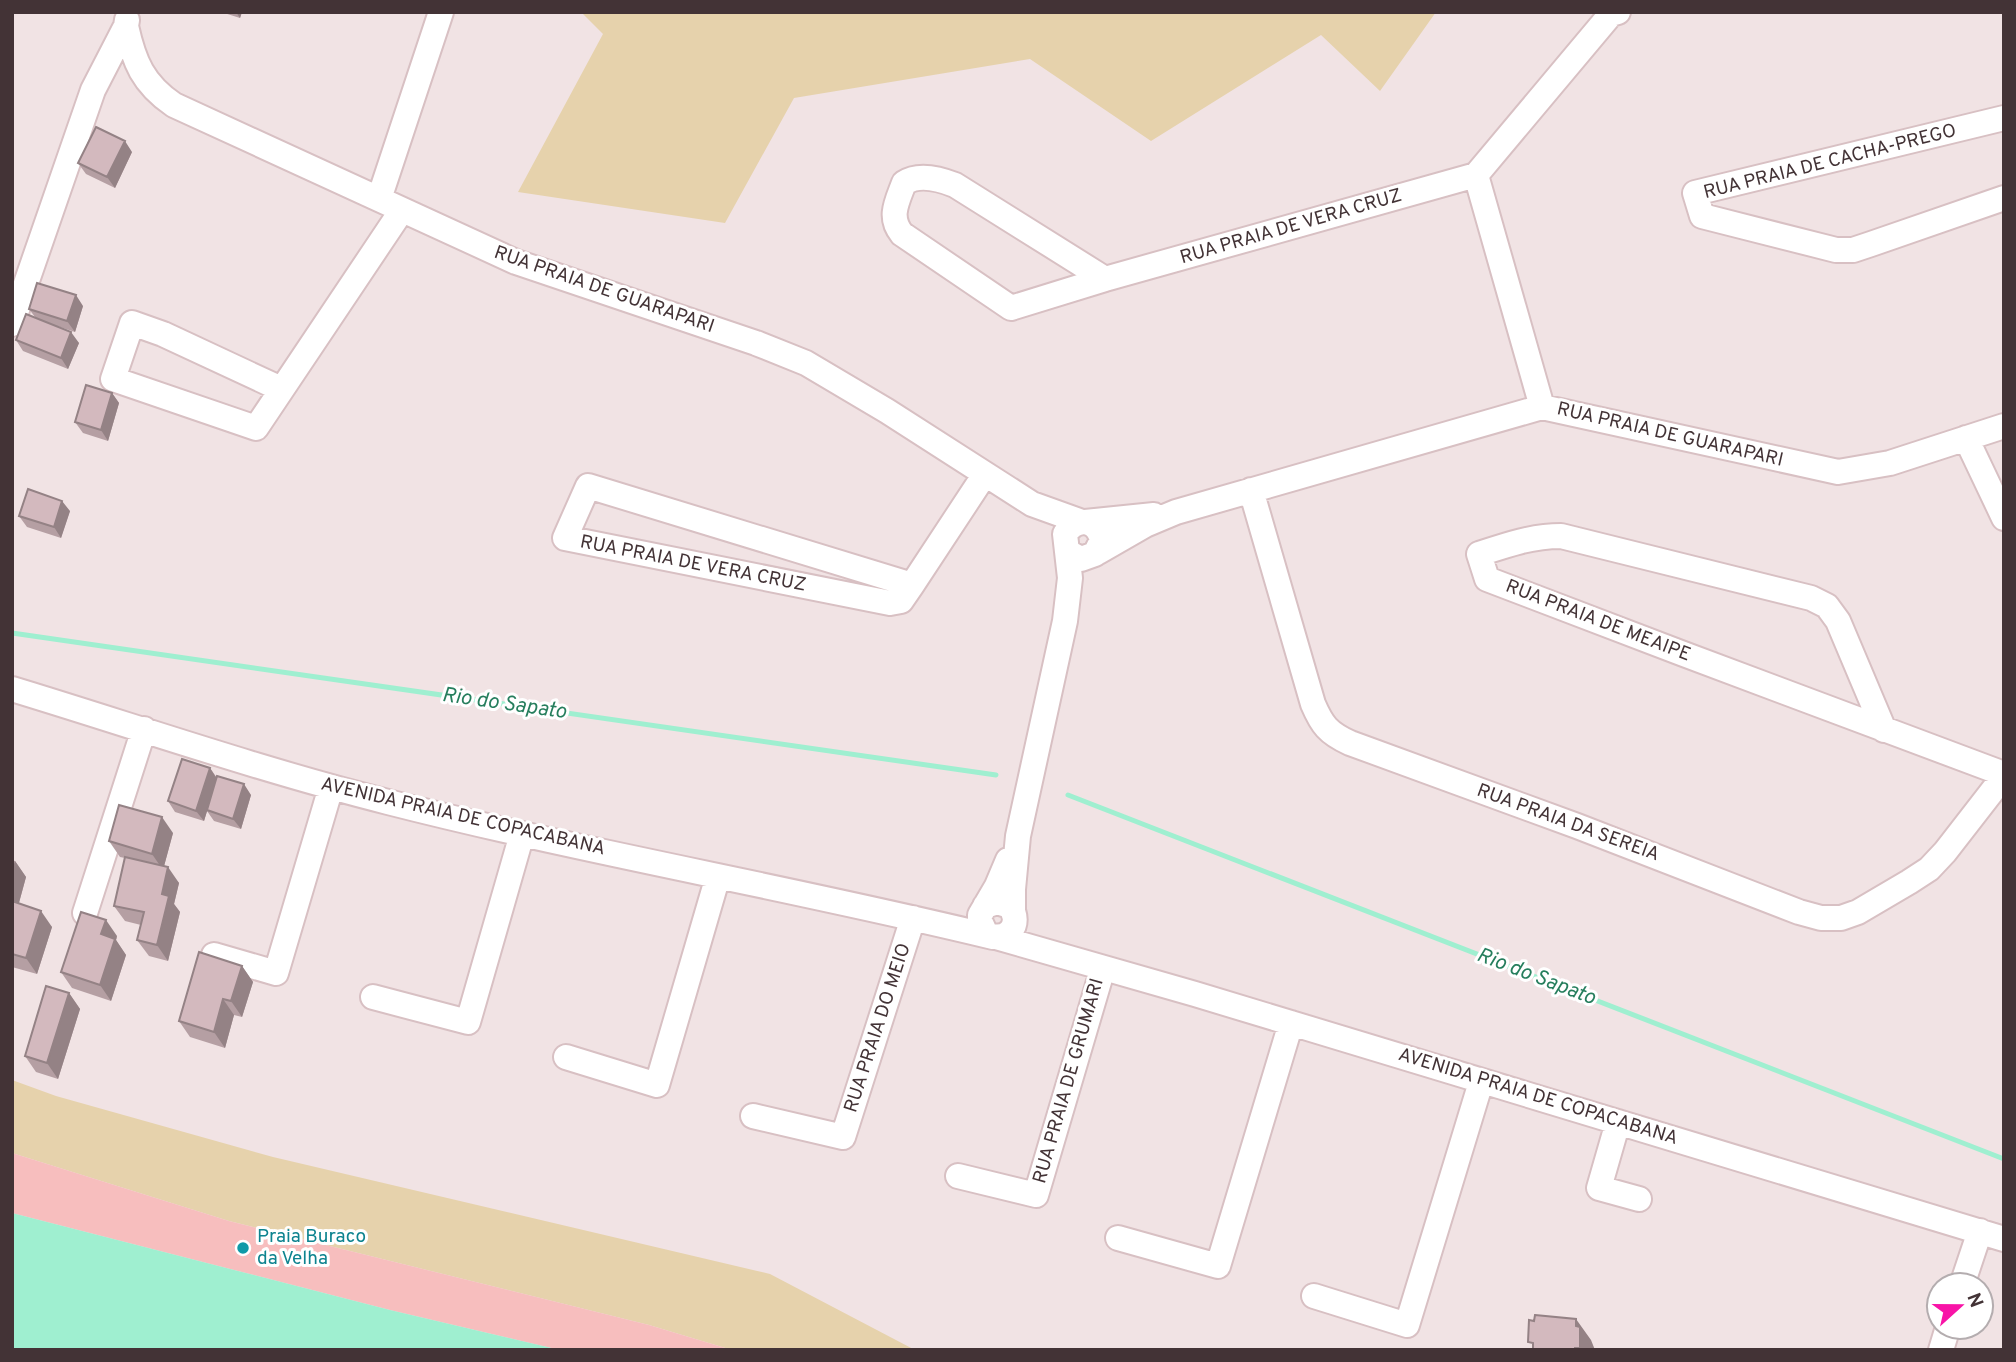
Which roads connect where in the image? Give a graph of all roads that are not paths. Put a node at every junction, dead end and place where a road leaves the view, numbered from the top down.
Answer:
1 (441, 12) edge
2 (1613, 13) edge
3 (127, 19) edge
4 (2004, 118) edge
5 (1476, 175) junction
6 (2004, 198) edge
7 (379, 199) junction
8 (402, 209) junction
9 (1105, 279) junction
10 (12, 324) edge
11 (281, 389) junction
12 (1542, 407) junction
13 (2004, 426) edge
14 (1966, 438) junction
15 (985, 474) junction
16 (1251, 491) junction
17 (1032, 504) junction
18 (1175, 512) junction
19 (2004, 518) edge
20 (1084, 522) junction
21 (1067, 550) junction
22 (1096, 553) junction
23 (912, 585) junction
24 (1065, 621) junction
25 (12, 689) edge
26 (144, 729) junction
27 (1884, 730) junction
28 (2004, 775) edge
29 (331, 787) junction
30 (522, 834) junction
31 (1018, 836) junction
32 (718, 876) junction
33 (985, 907) junction
34 (85, 913) edge
35 (1014, 913) junction
36 (917, 919) junction
37 (994, 937) junction
38 (214, 955) edge
39 (1072, 959) junction
40 (1103, 968) junction
41 (373, 997) dead end
42 (1291, 1023) junction
43 (566, 1057) dead end
44 (1481, 1082) junction
45 (753, 1116) dead end
46 (1618, 1122) junction
47 (958, 1176) dead end
48 (1639, 1199) dead end
49 (1980, 1231) junction
50 (1118, 1238) dead end
51 (2004, 1239) edge
52 (1967, 1271) edge
53 (1314, 1296) dead end

1 - 7 street
2 - 5 street
3 - 7 street, RUA PRAIA DE GUARAPARI
3 - 10 street
4 - 6 street, RUA PRAIA DE CACHA-PREGO
5 - 9 street, RUA PRAIA DE VERA CRUZ
5 - 12 street
7 - 8 street, RUA PRAIA DE GUARAPARI
8 - 11 street
8 - 15 street, RUA PRAIA DE GUARAPARI
9 - 9 street, RUA PRAIA DE VERA CRUZ
11 - 11 street
12 - 14 street, RUA PRAIA DE GUARAPARI
12 - 16 street, RUA PRAIA DE GUARAPARI
13 - 14 street, RUA PRAIA DE GUARAPARI
14 - 19 street
15 - 17 street, RUA PRAIA DE GUARAPARI
15 - 23 street, RUA PRAIA DE VERA CRUZ
16 - 18 street, RUA PRAIA DE GUARAPARI
16 - 28 street, RUA PRAIA DA SEREIA
17 - 20 street, RUA PRAIA DE GUARAPARI
17 - 21 street, RUA PRAIA DE GUARAPARI
18 - 20 street, RUA PRAIA DE GUARAPARI
18 - 22 street, RUA PRAIA DE GUARAPARI
20 - 21 street
20 - 22 street
21 - 22 street
21 - 24 street
22 - 24 street
23 - 23 street, RUA PRAIA DE VERA CRUZ
24 - 31 street
25 - 26 street, AVENIDA PRAIA DE COPACABANA
26 - 29 street, AVENIDA PRAIA DE COPACABANA
26 - 34 street
27 - 27 street, RUA PRAIA DE MEAIPE
27 - 28 street, RUA PRAIA DE MEAIPE
29 - 30 street, AVENIDA PRAIA DE COPACABANA
29 - 38 street
30 - 32 street, AVENIDA PRAIA DE COPACABANA
30 - 41 street
31 - 33 street
31 - 35 street
32 - 36 street, AVENIDA PRAIA DE COPACABANA
32 - 43 street
33 - 35 street
33 - 36 street, AVENIDA PRAIA DE COPACABANA
33 - 37 street
35 - 37 street
35 - 39 street, AVENIDA PRAIA DE COPACABANA
36 - 37 street, AVENIDA PRAIA DE COPACABANA
36 - 45 street, RUA PRAIA DO MEIO
37 - 39 street, AVENIDA PRAIA DE COPACABANA
39 - 40 street, AVENIDA PRAIA DE COPACABANA
40 - 42 street, AVENIDA PRAIA DE COPACABANA
40 - 47 street, RUA PRAIA DE GRUMARI
42 - 44 street, AVENIDA PRAIA DE COPACABANA
42 - 50 street
44 - 46 street, AVENIDA PRAIA DE COPACABANA
44 - 53 street
46 - 48 street
46 - 49 street, AVENIDA PRAIA DE COPACABANA
49 - 51 street, AVENIDA PRAIA DE COPACABANA
49 - 52 street

